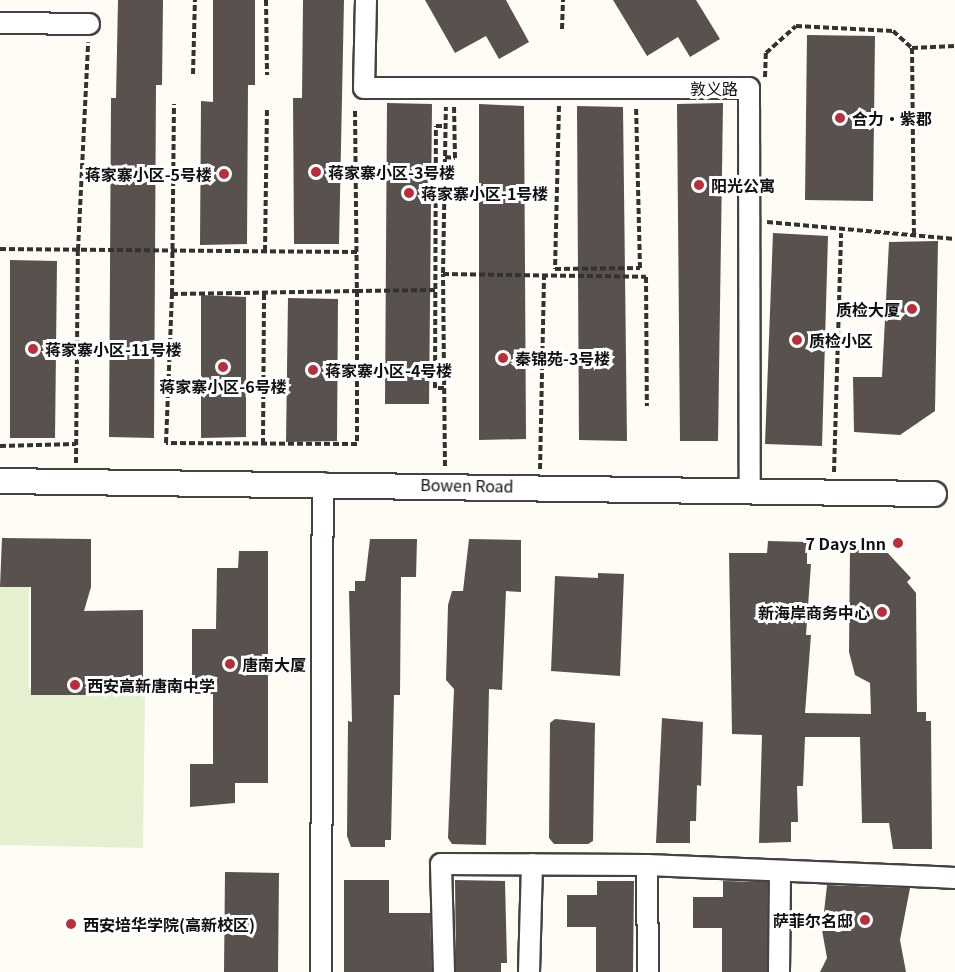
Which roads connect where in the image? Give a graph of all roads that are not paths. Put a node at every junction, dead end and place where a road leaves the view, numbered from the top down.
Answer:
1 (366, 0) edge
2 (0, 23) edge
3 (89, 24) road end
4 (0, 481) edge
5 (323, 483) junction
6 (750, 490) junction
7 (934, 494) dead end
8 (532, 864) junction
9 (647, 865) junction
10 (780, 872) junction
11 (955, 878) edge
12 (321, 972) edge
13 (444, 972) edge
14 (529, 972) edge
15 (648, 972) edge
16 (779, 972) edge

1 - 6 street, 敦义路
2 - 3 street
4 - 5 street, Bowen Road
5 - 6 street, Bowen Road
5 - 12 street
6 - 7 street, Bowen Road
8 - 9 street
8 - 13 street
8 - 14 street
9 - 10 street
9 - 15 street
10 - 11 street
10 - 16 street

